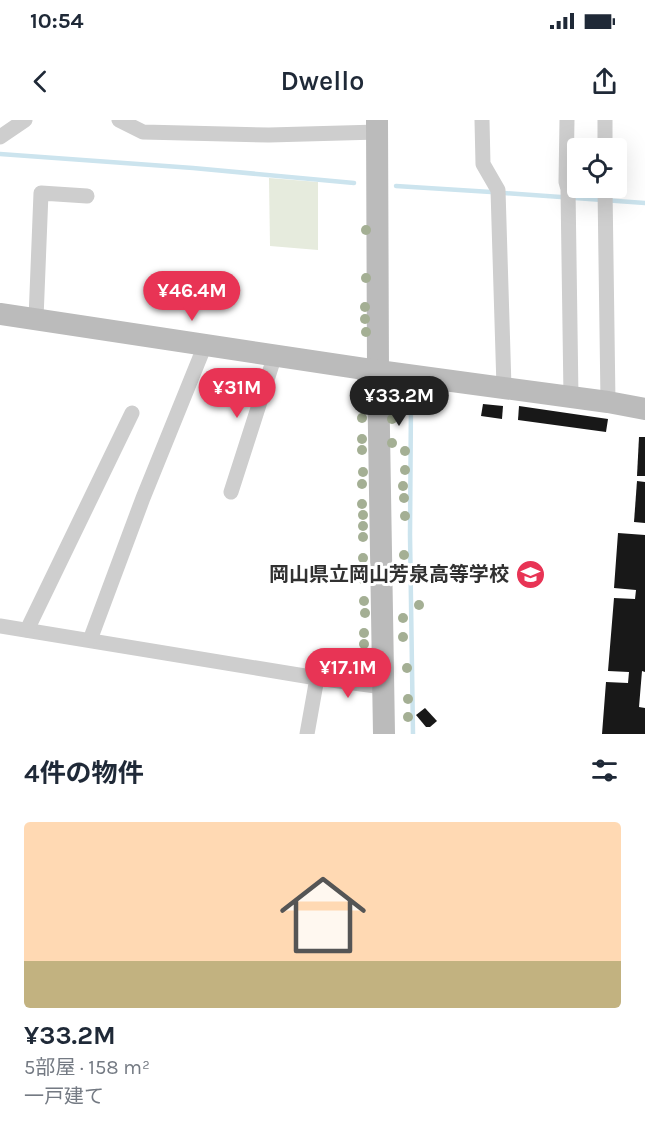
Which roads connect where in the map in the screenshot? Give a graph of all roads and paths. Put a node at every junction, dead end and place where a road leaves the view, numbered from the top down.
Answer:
1 (25, 120) edge
2 (119, 120) edge
3 (482, 120) edge
4 (567, 120) edge
5 (605, 120) edge
6 (378, 126) edge
7 (0, 137) edge
8 (605, 138) edge
9 (87, 196) dead end
10 (605, 198) edge
11 (0, 314) edge
12 (36, 319) junction
13 (205, 345) junction
14 (275, 356) junction
15 (378, 371) junction
16 (504, 387) junction
17 (571, 397) junction
18 (608, 402) junction
19 (645, 409) edge
20 (132, 414) dead end
21 (231, 492) dead end
22 (0, 626) edge
23 (27, 630) junction
24 (90, 640) junction
25 (317, 678) junction
26 (383, 687) junction
27 (307, 734) edge
28 (384, 734) edge

1 - 7 street
2 - 6 street
3 - 16 street
4 - 17 street
5 - 8 street
6 - 15 street
9 - 12 street
10 - 18 street
11 - 12 street
12 - 13 street
13 - 14 street
13 - 24 street
14 - 15 street
14 - 21 street
15 - 16 street
15 - 26 street
16 - 17 street
17 - 18 street
18 - 19 street
20 - 23 street
22 - 23 street
23 - 24 street
24 - 25 street
25 - 26 street
25 - 27 street
26 - 28 street

